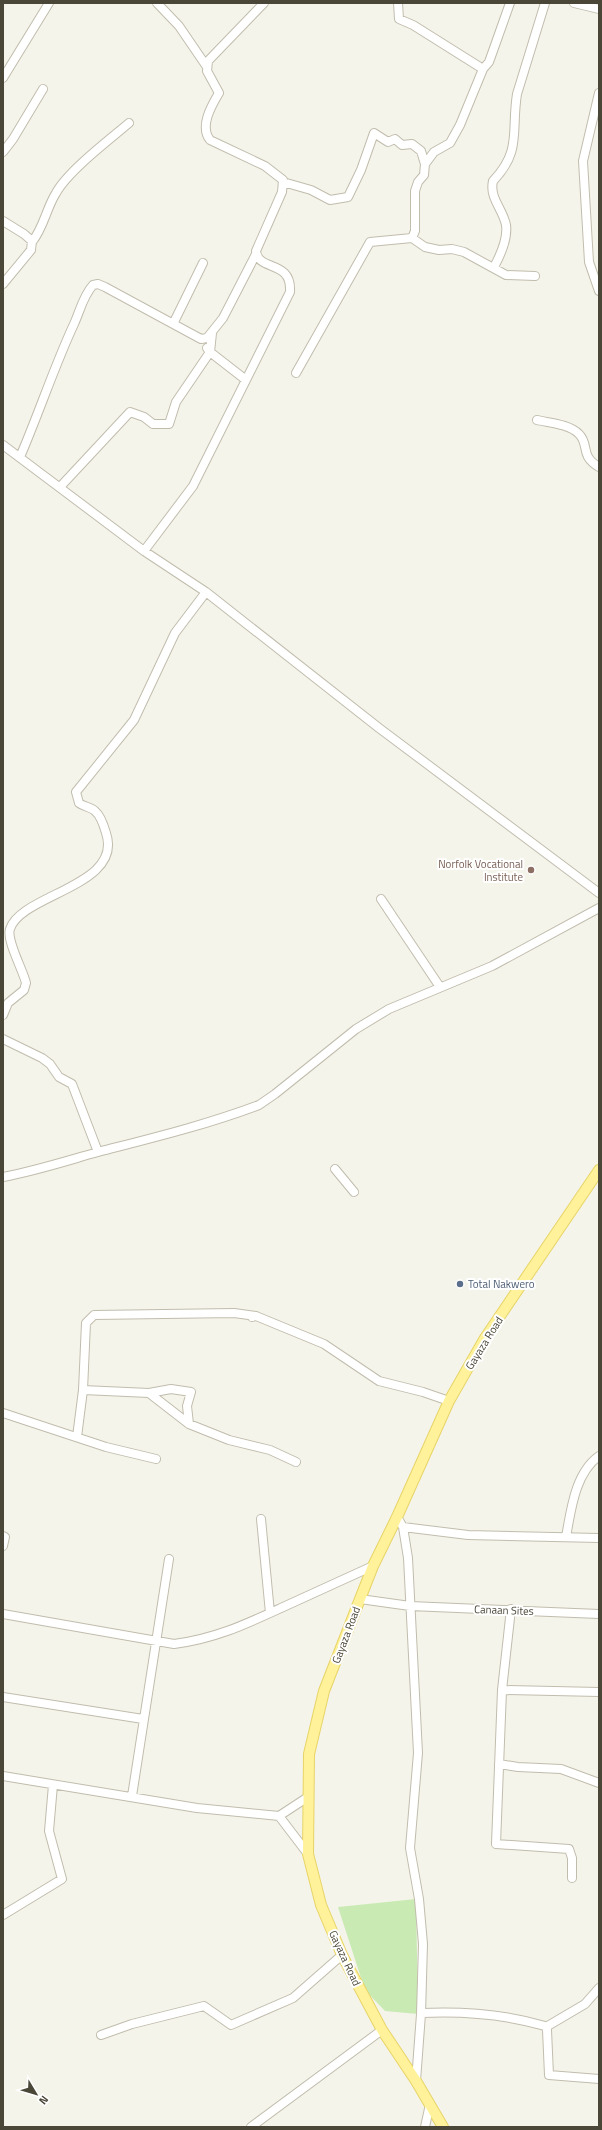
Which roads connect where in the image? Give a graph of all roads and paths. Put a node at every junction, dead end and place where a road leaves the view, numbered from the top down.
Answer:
1 (49, 3) edge
2 (157, 3) edge
3 (264, 3) edge
4 (398, 3) edge
5 (510, 3) edge
6 (545, 3) edge
7 (574, 3) edge
8 (599, 9) edge
9 (207, 67) junction
10 (483, 69) junction
11 (3, 78) edge
12 (43, 89) dead end
13 (599, 93) edge
14 (129, 123) dead end
15 (3, 152) edge
16 (425, 164) junction
17 (283, 182) junction
18 (3, 221) edge
19 (412, 238) junction
20 (32, 242) junction
21 (256, 254) junction
22 (203, 263) dead end
23 (494, 267) junction
24 (535, 276) dead end
25 (3, 284) edge
26 (599, 292) edge
27 (174, 322) junction
28 (212, 333) junction
29 (201, 338) junction
30 (210, 352) junction
31 (296, 373) dead end
32 (246, 380) junction
33 (538, 420) dead end
34 (3, 445) edge
35 (20, 457) junction
36 (599, 467) edge
37 (60, 487) junction
38 (144, 551) junction
39 (206, 592) junction
40 (599, 892) edge
41 (381, 899) dead end
42 (599, 908) edge
43 (440, 987) junction
44 (3, 1015) edge
45 (3, 1039) edge
46 (98, 1152) junction
47 (335, 1169) dead end
48 (599, 1170) edge
49 (3, 1177) edge
50 (354, 1192) dead end
51 (83, 1390) junction
52 (148, 1393) junction
53 (449, 1401) junction
54 (3, 1413) edge
55 (189, 1424) junction
56 (77, 1437) junction
57 (599, 1456) edge
58 (156, 1459) dead end
59 (296, 1462) dead end
60 (397, 1517) junction
61 (261, 1519) dead end
62 (403, 1527) junction
63 (3, 1536) edge
64 (566, 1537) junction
65 (599, 1538) edge
66 (3, 1546) edge
67 (169, 1559) dead end
68 (373, 1566) junction
69 (360, 1599) junction
70 (410, 1606) junction
71 (511, 1609) junction
72 (270, 1613) junction
73 (3, 1614) edge
74 (599, 1614) edge
75 (155, 1640) junction
76 (502, 1690) junction
77 (599, 1692) edge
78 (3, 1697) edge
79 (143, 1719) junction
80 (499, 1764) junction
81 (3, 1776) edge
82 (599, 1783) edge
83 (53, 1785) junction
84 (132, 1796) junction
85 (308, 1797) junction
86 (279, 1816) junction
87 (308, 1854) junction
88 (572, 1878) dead end
89 (3, 1915) edge
90 (342, 1956) junction
91 (599, 1988) edge
92 (421, 2013) junction
93 (546, 2027) junction
94 (382, 2030) junction
95 (101, 2036) dead end
96 (599, 2079) edge
97 (416, 2081) junction
98 (430, 2104) junction
99 (251, 2127) edge
100 (425, 2127) edge
101 (443, 2127) edge

1 - 11 street
2 - 9 street
3 - 9 street
4 - 10 street
5 - 10 street
6 - 23 street
7 - 8 street
9 - 17 street
10 - 16 street
12 - 15 street
13 - 26 street
14 - 20 street
16 - 17 street
16 - 19 street
17 - 21 street
18 - 20 street
19 - 23 street
19 - 31 street
20 - 25 street
21 - 28 street
21 - 32 street
22 - 27 street
23 - 24 street
27 - 29 street
27 - 35 street
28 - 29 street
28 - 30 street
29 - 30 street
30 - 32 street
30 - 37 street
32 - 38 street
33 - 36 street
34 - 35 street
35 - 37 street
37 - 38 street
38 - 39 street
39 - 40 street
39 - 44 street
41 - 43 street
42 - 43 street
43 - 46 street
45 - 46 street
46 - 49 street
47 - 50 street
48 - 53 main road, Gayaza Road
51 - 52 street
51 - 53 street
51 - 56 street
52 - 55 street
52 - 55 street
53 - 60 main road, Gayaza Road
54 - 56 street
55 - 59 street
56 - 58 street
57 - 64 street
60 - 62 street
60 - 68 main road, Gayaza Road
61 - 72 street
62 - 64 street
62 - 70 street
63 - 66 street
64 - 65 street
67 - 75 street
68 - 69 main road, Gayaza Road
68 - 72 street
69 - 70 street, Canaan Sites
69 - 85 main road, Gayaza Road
70 - 71 street, Canaan Sites
70 - 92 street
71 - 74 street, Canaan Sites
71 - 76 street
72 - 75 street
73 - 75 street
75 - 79 street
76 - 77 street
76 - 80 street
78 - 79 street
79 - 84 street
80 - 82 street
80 - 88 street
81 - 83 street
83 - 84 street
83 - 89 street
84 - 86 street
85 - 86 street
85 - 87 main road, Gayaza Road
86 - 87 street
87 - 90 main road, Gayaza Road
90 - 94 main road, Gayaza Road
90 - 95 street
91 - 93 street
92 - 93 street
92 - 97 street
93 - 96 street
94 - 97 main road, Gayaza Road
94 - 99 street
97 - 98 main road, Gayaza Road
98 - 100 street
98 - 101 main road, Gayaza Road

